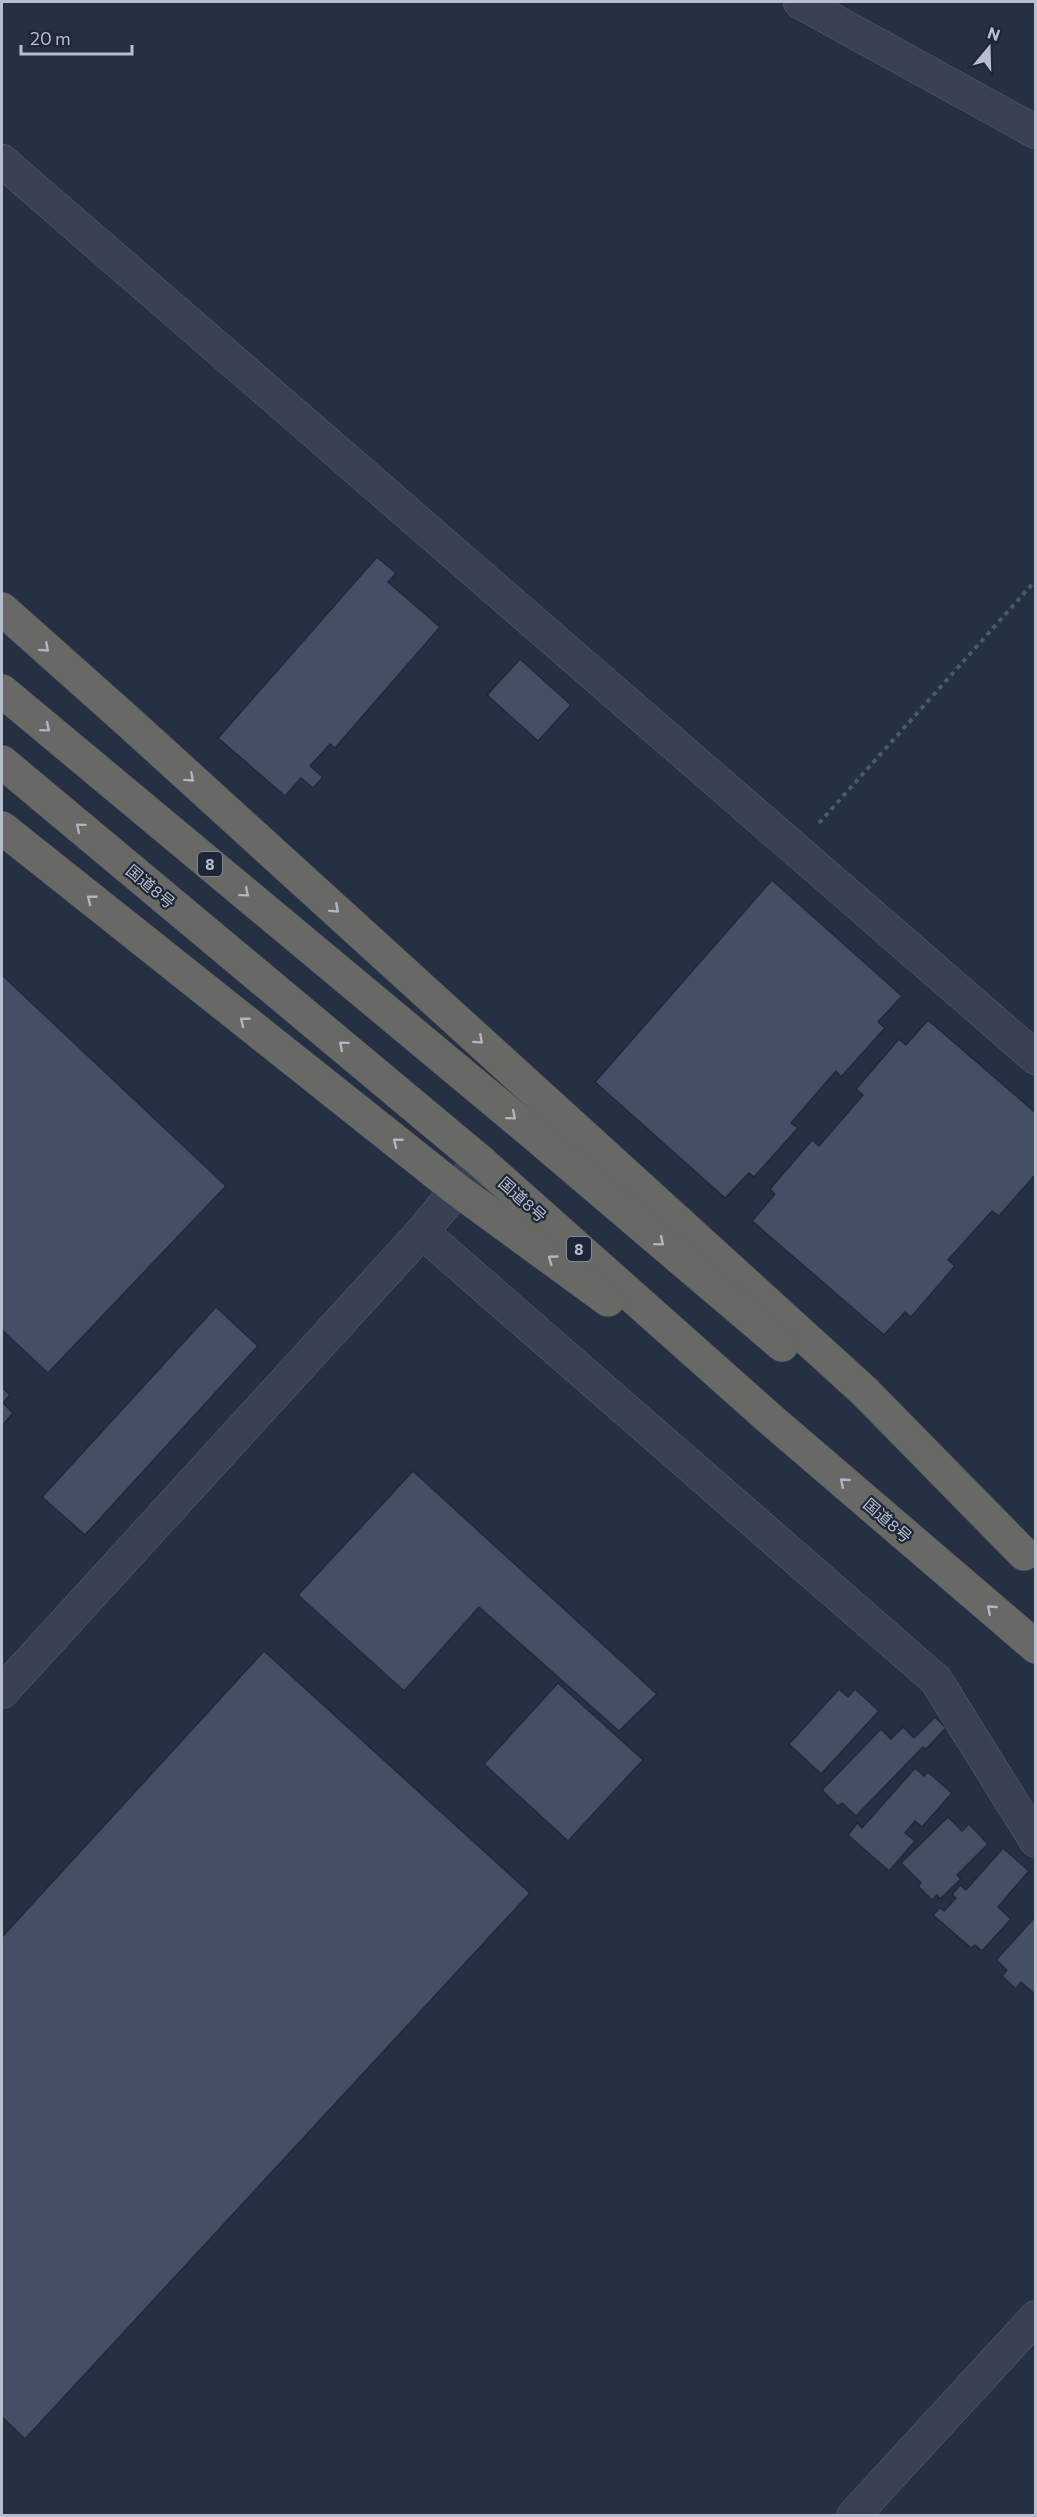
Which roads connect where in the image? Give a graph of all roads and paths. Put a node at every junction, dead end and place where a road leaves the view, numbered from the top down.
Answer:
1 (800, 2) edge
2 (1035, 132) edge
3 (2, 162) edge
4 (1035, 580) edge
5 (2, 609) edge
6 (2, 691) edge
7 (2, 762) edge
8 (2, 828) edge
9 (796, 849) junction
10 (1035, 1058) edge
11 (480, 1161) junction
12 (456, 1189) junction
13 (422, 1232) junction
14 (769, 1418) junction
15 (1030, 1559) edge
16 (1035, 1647) edge
17 (2, 1692) edge
18 (1035, 1841) edge
19 (1035, 2317) edge
20 (853, 2516) edge

1 - 2 street
3 - 9 street
4 - 9 path
5 -> 15 highway
6 -> 15 highway, 8
11 -> 7 highway, 国道8号 / 8
12 -> 8 highway
9 - 10 street
11 - 12 street
11 - 14 highway, 国道8号 / 8
12 - 13 street
14 -> 12 highway
13 - 17 street
13 - 18 street
16 -> 14 highway, 国道8号 / 8
19 - 20 street

